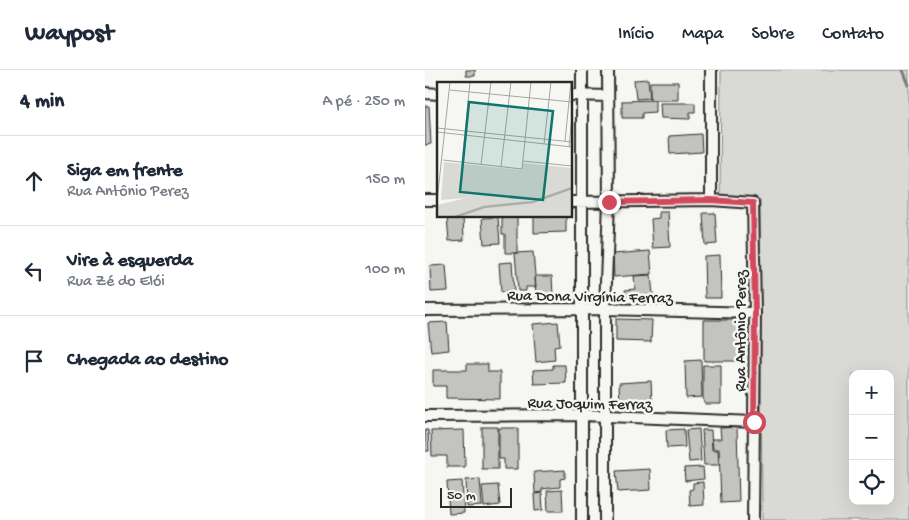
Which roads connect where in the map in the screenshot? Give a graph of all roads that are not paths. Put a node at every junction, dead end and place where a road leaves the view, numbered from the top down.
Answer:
1 (582, 70) edge
2 (608, 70) edge
3 (711, 70) edge
4 (573, 95) edge
5 (582, 95) junction
6 (608, 96) junction
7 (711, 200) junction
8 (576, 202) edge
9 (609, 202) junction
10 (605, 308) junction
11 (581, 309) junction
12 (425, 310) edge
13 (755, 313) junction
14 (583, 415) junction
15 (425, 416) edge
16 (605, 417) junction
17 (754, 422) junction
18 (582, 520) edge
19 (605, 520) edge
20 (753, 520) edge

1 - 5 street
2 - 6 street
3 - 7 street
4 - 5 street
5 - 6 street
5 - 8 street
6 - 9 street
7 - 9 street
7 - 13 street, Rua Antônio Perez
8 - 9 street
8 - 11 street
9 - 10 street
10 - 11 street, Rua Dona Virgínia Ferraz
10 - 13 street, Rua Dona Virgínia Ferraz
10 - 16 street
11 - 12 street, Rua Dona Virgínia Ferraz
11 - 14 street
13 - 17 street, Rua Antônio Perez
14 - 15 street, Rua Joquim Ferraz
14 - 16 street, Rua Joquim Ferraz
14 - 18 street
16 - 17 street, Rua Joquim Ferraz
16 - 19 street
17 - 20 street, Rua Antônio Perez

